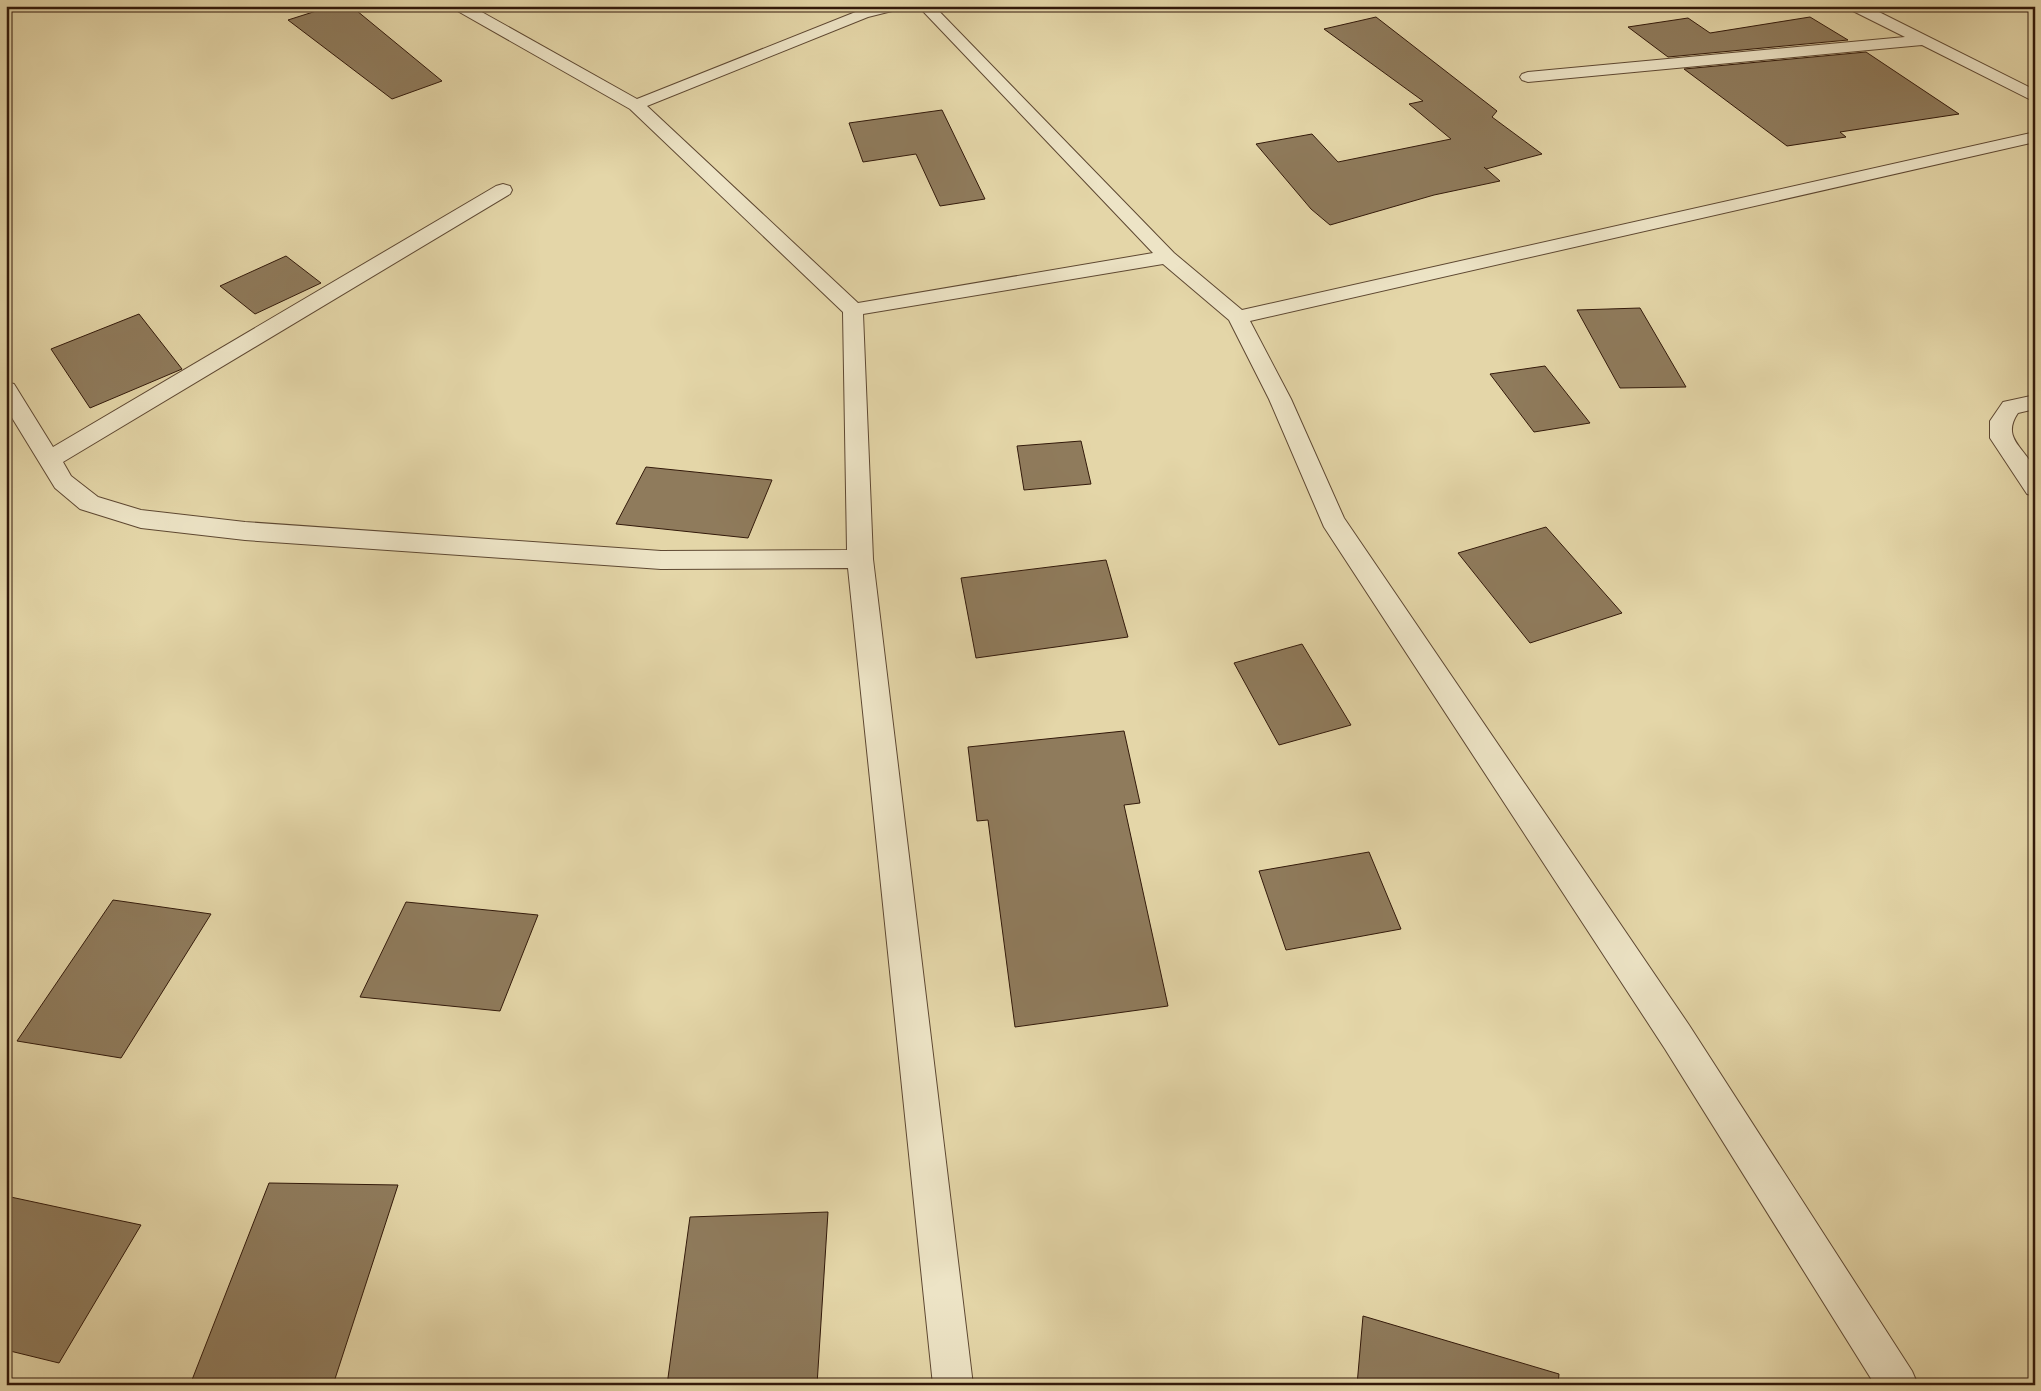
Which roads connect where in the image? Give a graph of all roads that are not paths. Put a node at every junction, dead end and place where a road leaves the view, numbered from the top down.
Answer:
1 (458, 6) edge
2 (896, 6) edge
3 (925, 6) edge
4 (1854, 6) edge
5 (1924, 40) junction
6 (1528, 77) dead end
7 (2035, 97) edge
8 (636, 105) junction
9 (2035, 136) edge
10 (503, 190) dead end
11 (1167, 257) junction
12 (853, 310) junction
13 (1238, 317) junction
14 (6, 389) edge
15 (2035, 402) edge
16 (49, 460) junction
17 (2035, 488) edge
18 (860, 559) junction
19 (953, 1385) edge
20 (1898, 1385) edge

1 - 8 street
2 - 8 street
3 - 11 street
4 - 5 street
5 - 6 street
5 - 7 street
8 - 12 street
9 - 13 street
10 - 16 street
11 - 12 street
11 - 13 street
12 - 18 street
13 - 20 street
14 - 16 street
15 - 17 street
16 - 18 street
18 - 19 street

